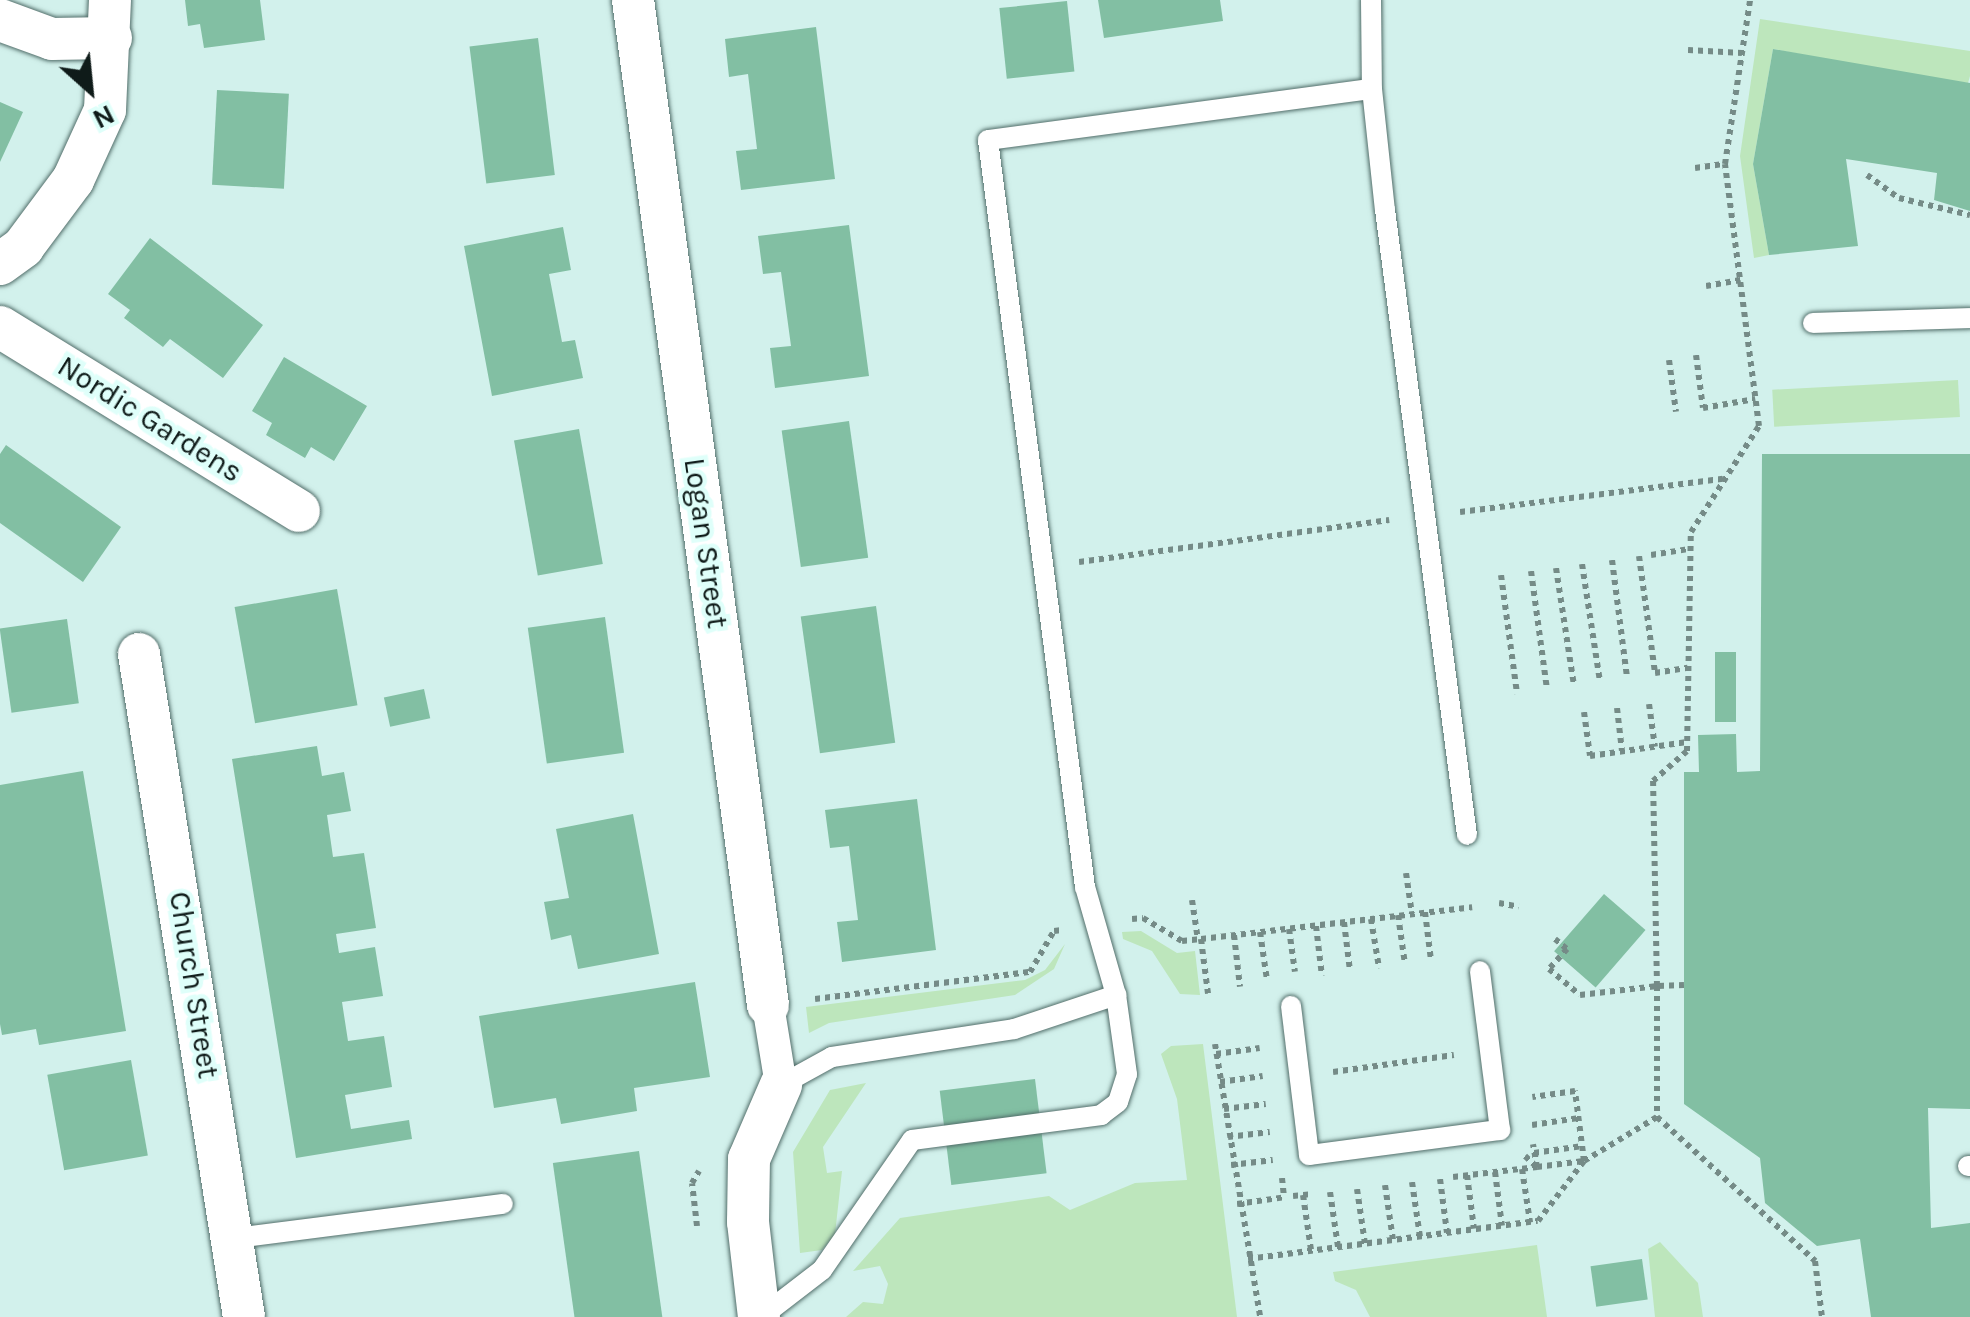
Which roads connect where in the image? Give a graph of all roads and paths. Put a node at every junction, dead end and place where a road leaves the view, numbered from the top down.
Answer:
1 (632, 0) edge
2 (1371, 0) edge
3 (1750, 0) edge
4 (110, 19) edge
5 (0, 20) edge
6 (1688, 50) dead end
7 (1742, 53) junction
8 (1372, 90) junction
9 (1725, 164) junction
10 (1695, 168) dead end
11 (1867, 174) dead end
12 (1970, 215) edge
13 (0, 264) edge
14 (1740, 280) junction
15 (1706, 286) dead end
16 (1970, 318) edge
17 (1813, 322) dead end
18 (0, 327) edge
19 (1696, 355) dead end
20 (1669, 360) dead end
21 (1755, 399) junction
22 (1676, 412) dead end
23 (1723, 479) junction
24 (299, 510) dead end
25 (1449, 513) dead end
26 (1402, 519) dead end
27 (1690, 549) junction
28 (1651, 554) dead end
29 (1638, 556) dead end
30 (1612, 560) dead end
31 (1582, 564) dead end
32 (1044, 566) junction
33 (1556, 568) dead end
34 (1530, 571) dead end
35 (1502, 575) dead end
36 (139, 654) dead end
37 (1688, 668) junction
38 (1627, 677) dead end
39 (1600, 682) dead end
40 (1574, 685) dead end
41 (1548, 689) dead end
42 (1518, 694) dead end
43 (1649, 704) dead end
44 (1617, 708) dead end
45 (1584, 712) dead end
46 (1688, 742) junction
47 (1655, 747) junction
48 (1622, 751) junction
49 (1467, 835) dead end
50 (1406, 873) dead end
51 (1192, 900) dead end
52 (1499, 902) dead end
53 (1472, 907) dead end
54 (1519, 907) dead end
55 (1425, 912) junction
56 (1412, 914) junction
57 (1398, 915) junction
58 (1371, 918) junction
59 (1116, 921) dead end
60 (1344, 922) junction
61 (1316, 926) junction
62 (1289, 929) junction
63 (1062, 930) dead end
64 (1260, 932) junction
65 (1234, 935) junction
66 (1200, 939) junction
67 (1554, 939) dead end
68 (1431, 960) dead end
69 (1405, 964) dead end
70 (1378, 968) dead end
71 (1480, 970) dead end
72 (1350, 972) dead end
73 (1322, 976) dead end
74 (1296, 978) dead end
75 (1267, 982) dead end
76 (1658, 986) junction
77 (1684, 986) dead end
78 (1240, 987) dead end
79 (1208, 994) dead end
80 (1116, 995) junction
81 (768, 1006) junction
82 (1290, 1006) dead end
83 (1215, 1044) dead end
84 (1490, 1051) junction
85 (1269, 1075) dead end
86 (1299, 1076) junction
87 (1220, 1082) junction
88 (781, 1085) junction
89 (1272, 1103) dead end
90 (1224, 1109) junction
91 (1656, 1117) junction
92 (1578, 1118) junction
93 (1530, 1125) junction
94 (1500, 1130) junction
95 (1276, 1131) dead end
96 (1227, 1137) junction
97 (1582, 1146) junction
98 (1534, 1152) junction
99 (1310, 1155) junction
100 (1280, 1159) dead end
101 (1584, 1161) junction
102 (1231, 1166) junction
103 (1537, 1167) junction
104 (1522, 1168) dead end
105 (1494, 1172) dead end
106 (1467, 1175) dead end
107 (1440, 1179) dead end
108 (1412, 1182) dead end
109 (1385, 1186) dead end
110 (1357, 1188) dead end
111 (1330, 1192) dead end
112 (1303, 1195) dead end
113 (504, 1204) dead end
114 (1236, 1204) junction
115 (1530, 1222) junction
116 (1502, 1226) junction
117 (1474, 1229) junction
118 (1447, 1233) junction
119 (1420, 1237) junction
120 (236, 1238) junction
121 (1393, 1240) junction
122 (1365, 1244) junction
123 (1338, 1247) junction
124 (1311, 1250) junction
125 (1248, 1259) junction
126 (244, 1317) edge
127 (760, 1317) edge
128 (1260, 1317) edge
129 (1822, 1317) edge

1 - 81 street, Logan Street
2 - 8 lane
3 - 7 path
4 - 5 street
4 - 13 street
6 - 7 path
7 - 9 path
8 - 32 lane
8 - 49 lane
9 - 10 path
9 - 14 path
11 - 12 path
14 - 15 path
14 - 21 path
16 - 17 lane
18 - 24 street, Nordic Gardens
19 - 21 path
20 - 22 path
21 - 23 path
23 - 25 path
23 - 27 path
26 - 32 path
27 - 28 path
27 - 37 path
29 - 37 path
30 - 38 path
31 - 39 path
32 - 80 lane
33 - 40 path
34 - 41 path
35 - 42 path
36 - 120 street, Church Street
37 - 46 path
43 - 47 path
44 - 48 path
45 - 48 path
46 - 47 path
46 - 76 path
47 - 48 path
50 - 56 path
51 - 66 path
52 - 54 path
53 - 55 path
55 - 56 path
55 - 68 path
56 - 57 path
57 - 58 path
57 - 69 path
58 - 60 path
58 - 70 path
59 - 66 path
60 - 61 path
60 - 72 path
61 - 62 path
61 - 73 path
62 - 64 path
62 - 74 path
63 - 81 path
64 - 65 path
64 - 75 path
65 - 66 path
65 - 78 path
66 - 79 path
67 - 76 path
71 - 84 lane
76 - 77 path
76 - 91 path
80 - 88 lane
80 - 127 lane
81 - 88 street, Logan Street
82 - 86 lane
83 - 87 path
84 - 86 path
84 - 94 lane
85 - 87 path
86 - 99 lane
87 - 90 path
88 - 127 street
89 - 90 path
90 - 96 path
91 - 101 path
91 - 129 path
92 - 93 path
92 - 93 path
92 - 97 path
93 - 98 path
94 - 99 lane
94 - 103 path
95 - 96 path
96 - 102 path
97 - 98 path
97 - 101 path
98 - 103 path
99 - 114 path
100 - 102 path
101 - 103 path
101 - 115 path
102 - 114 path
104 - 115 path
105 - 116 path
106 - 117 path
107 - 118 path
108 - 119 path
109 - 121 path
110 - 122 path
111 - 123 path
112 - 124 path
113 - 120 lane
114 - 125 path
115 - 116 path
116 - 117 path
117 - 118 path
118 - 119 path
119 - 121 path
120 - 126 street, Church Street
121 - 122 path
122 - 123 path
123 - 124 path
124 - 125 path
125 - 128 path

